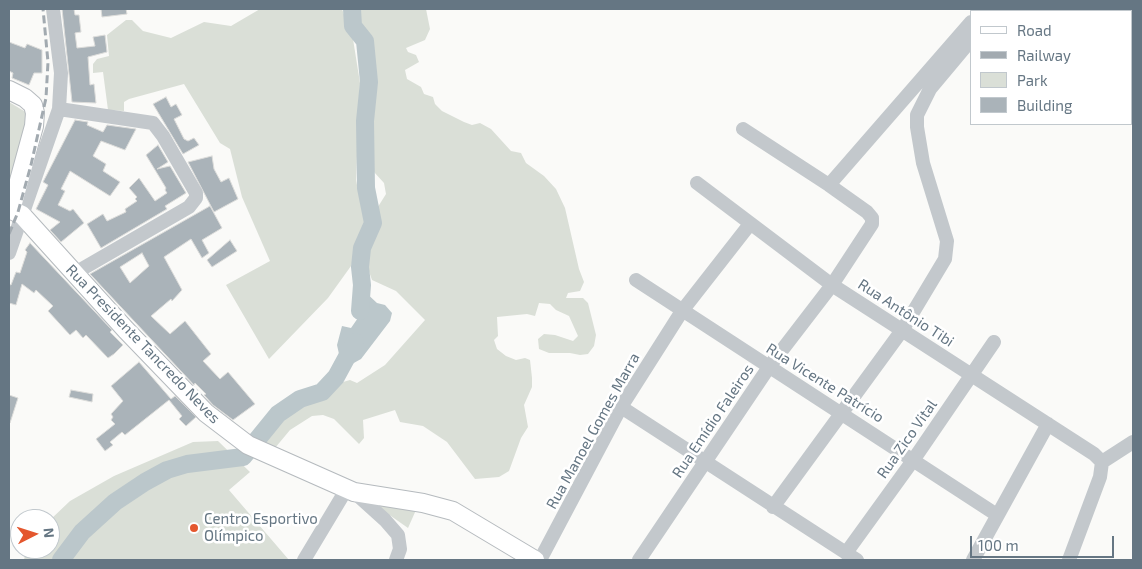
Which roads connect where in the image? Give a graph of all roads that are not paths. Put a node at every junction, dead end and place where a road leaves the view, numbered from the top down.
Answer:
1 (54, 9) edge
2 (970, 23) edge
3 (970, 41) edge
4 (9, 90) edge
5 (59, 109) junction
6 (743, 129) dead end
7 (697, 184) dead end
8 (829, 184) junction
9 (13, 213) edge
10 (750, 224) junction
11 (9, 253) edge
12 (75, 273) junction
13 (636, 280) dead end
14 (832, 284) junction
15 (682, 311) junction
16 (902, 330) junction
17 (994, 342) dead end
18 (769, 367) junction
19 (971, 375) junction
20 (622, 407) junction
21 (841, 413) junction
22 (1048, 424) junction
23 (1133, 442) edge
24 (914, 459) junction
25 (705, 461) junction
26 (1102, 462) junction
27 (350, 491) junction
28 (773, 507) junction
29 (997, 515) junction
30 (398, 554) edge
31 (851, 557) edge
32 (304, 560) edge
33 (534, 560) edge
34 (540, 560) edge
35 (639, 560) edge
36 (973, 560) edge
37 (1069, 560) edge

1 - 5 street
2 - 8 street
3 - 16 street
4 - 9 main road
5 - 9 street
5 - 12 street
6 - 8 street
7 - 10 street, Rua Antônio Tibi
8 - 14 street, Rua Emídio Faleiros
9 - 11 street
9 - 12 main road, Rua Presidente Tancredo Neves
10 - 14 street, Rua Antônio Tibi
10 - 15 street, Rua Manoel Gomes Marra
12 - 27 main road, Rua Presidente Tancredo Neves
13 - 15 street, Rua Vicente Patrício
14 - 16 street, Rua Antônio Tibi
14 - 18 street, Rua Emídio Faleiros
15 - 18 street, Rua Vicente Patrício
15 - 20 street, Rua Manoel Gomes Marra
16 - 19 street, Rua Antônio Tibi
16 - 21 street
17 - 19 street, Rua Zico Vital
18 - 21 street, Rua Vicente Patrício
18 - 25 street, Rua Emídio Faleiros
19 - 22 street, Rua Antônio Tibi
19 - 24 street, Rua Zico Vital
20 - 25 street
20 - 34 street, Rua Manoel Gomes Marra
21 - 24 street, Rua Vicente Patrício
21 - 28 street
22 - 26 street, Rua Antônio Tibi
22 - 29 street
23 - 26 street
24 - 29 street, Rua Vicente Patrício
24 - 31 street, Rua Zico Vital
25 - 28 street
25 - 35 street, Rua Emídio Faleiros
26 - 37 street
27 - 30 street
27 - 32 street
27 - 33 main road, Rua Presidente Tancredo Neves
28 - 31 street
29 - 36 street

